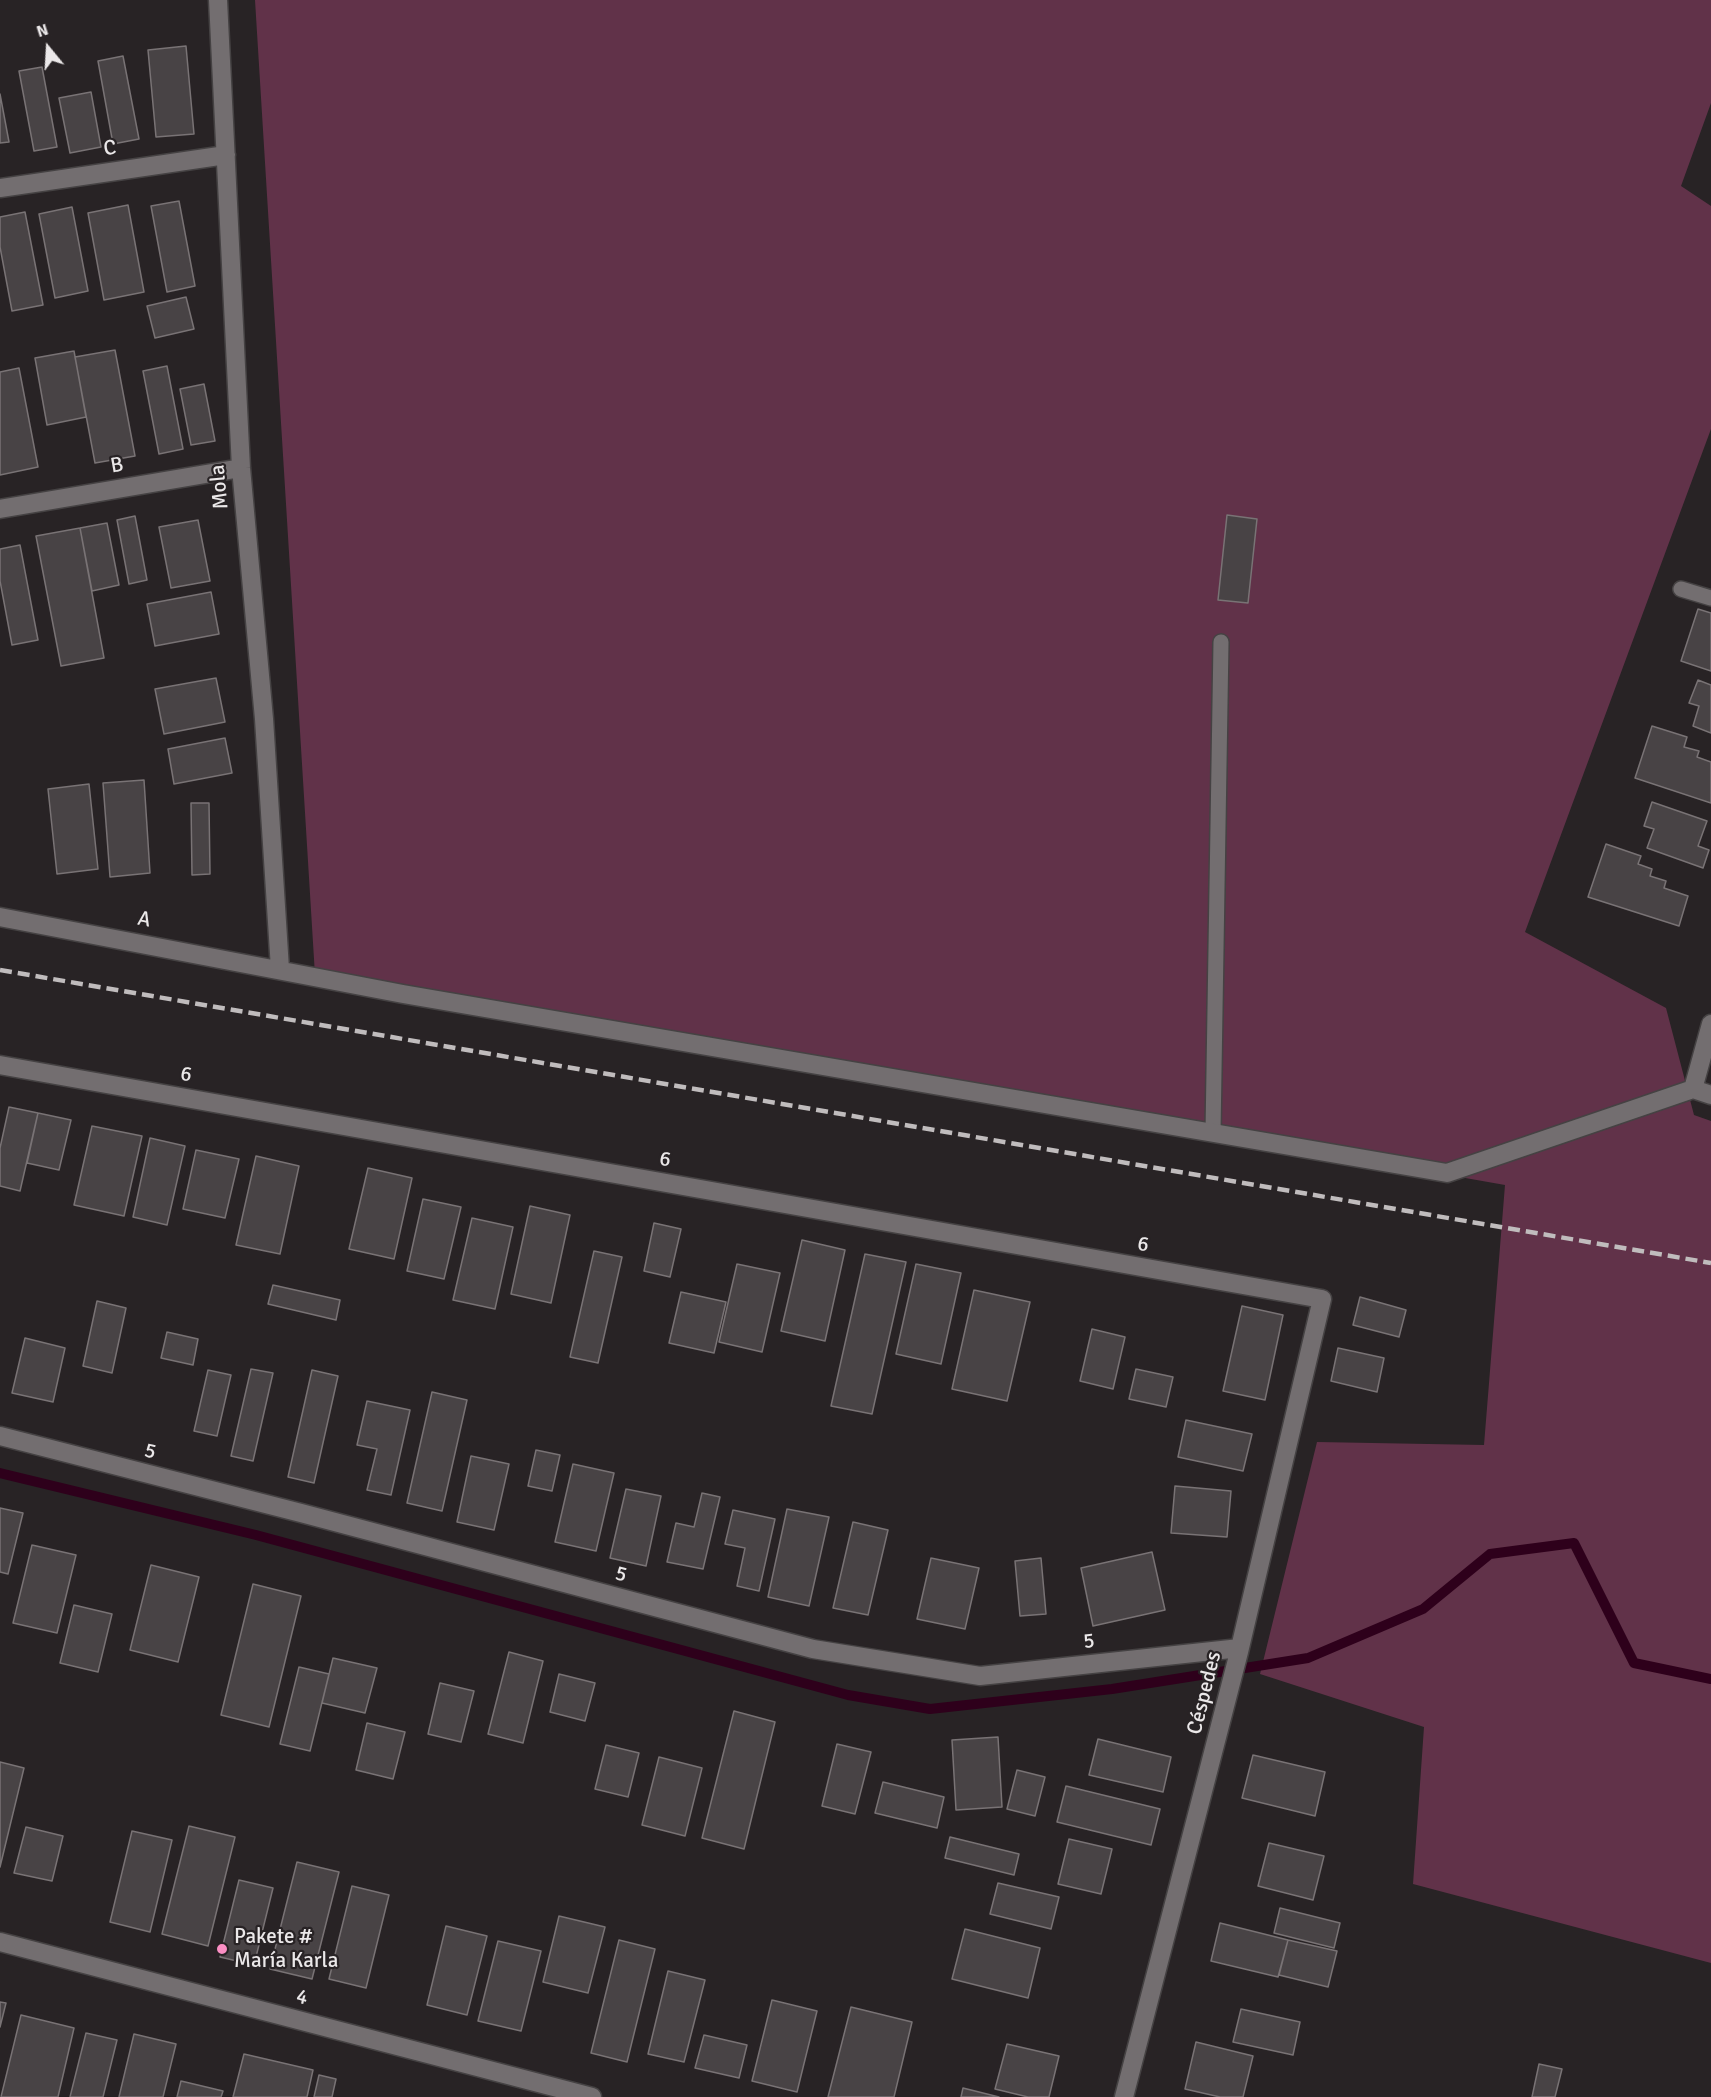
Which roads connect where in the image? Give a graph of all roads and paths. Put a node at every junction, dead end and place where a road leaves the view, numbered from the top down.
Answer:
1 (219, 0) edge
2 (226, 155) junction
3 (0, 188) edge
4 (241, 468) junction
5 (0, 509) edge
6 (1681, 589) dead end
7 (1711, 598) edge
8 (1221, 642) dead end
9 (0, 916) edge
10 (280, 969) junction
11 (1711, 1024) edge
12 (0, 1065) edge
13 (1693, 1089) junction
14 (1711, 1095) edge
15 (1213, 1132) junction
16 (1322, 1299) joint
17 (0, 1436) edge
18 (1240, 1650) junction
19 (0, 1942) edge
20 (592, 2097) edge
21 (1124, 2097) edge

1 - 2 street, Mola
2 - 3 street, C
2 - 4 street, Mola
4 - 5 street, B
4 - 10 street, Mola
6 - 7 lane
8 - 15 lane
9 - 10 street, A
10 - 15 street, A
11 - 13 street
12 - 16 street, 6
13 - 14 street
13 - 15 street, A
16 - 18 street, Céspedes
17 - 18 street, 5
18 - 21 street, Céspedes
19 - 20 street, 4

